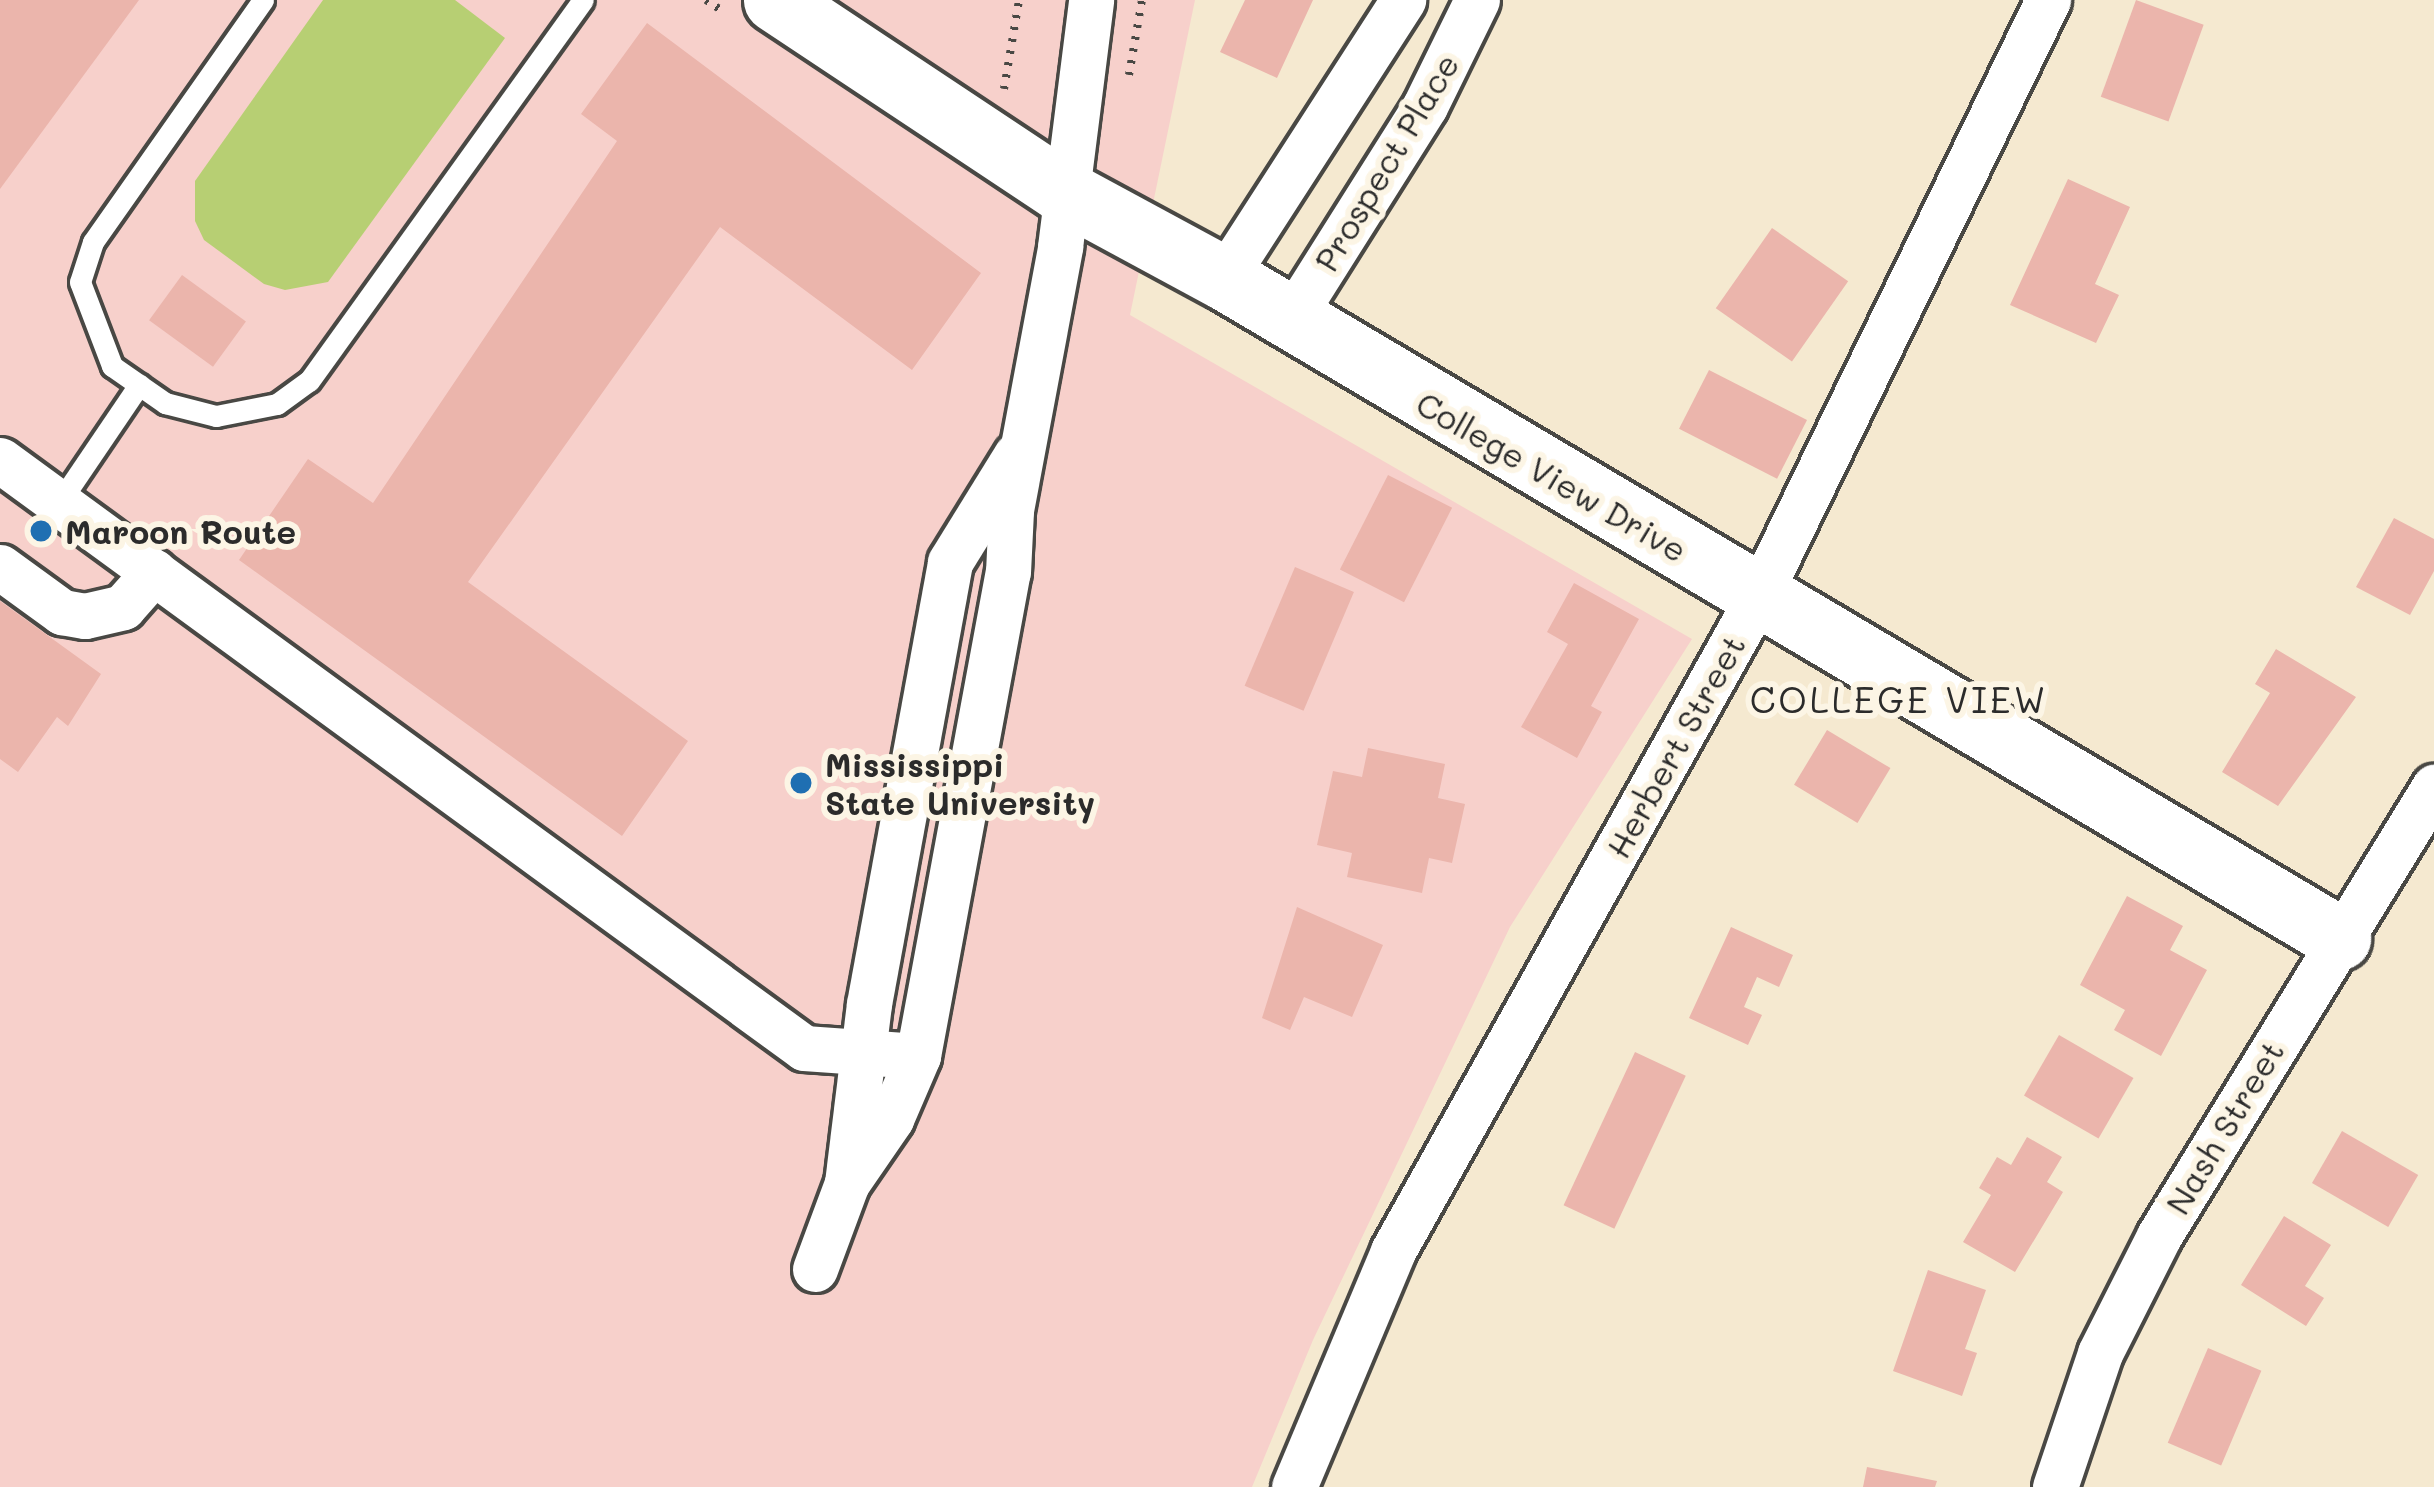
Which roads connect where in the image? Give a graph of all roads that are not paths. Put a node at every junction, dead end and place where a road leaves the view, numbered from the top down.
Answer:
1 (263, 0) edge
2 (583, 0) edge
3 (775, 0) edge
4 (1091, 0) edge
5 (1403, 0) edge
6 (1477, 0) edge
7 (2048, 0) edge
8 (1061, 190) junction
9 (1224, 278) junction
10 (1289, 322) junction
11 (139, 385) junction
12 (1025, 443) junction
13 (0, 460) edge
14 (59, 502) junction
15 (0, 567) edge
16 (154, 572) junction
17 (1759, 597) junction
18 (2434, 787) edge
19 (2339, 938) junction
20 (918, 1056) junction
21 (862, 1057) junction
22 (847, 1183) junction
23 (814, 1269) dead end
24 (1294, 1487) edge
25 (2055, 1487) edge

1 - 11 lane
2 - 11 lane
3 - 8 street, College View Drive
4 - 8 street
5 - 9 street
6 - 10 street, Prospect Place
7 - 17 street, Herbert Street
8 - 9 street, College View Drive
8 - 12 street
9 - 10 street, College View Drive
10 - 17 street, College View Drive
11 - 14 lane
12 - 20 street
12 - 21 street
13 - 14 street
14 - 16 street
15 - 16 street
16 - 21 street
17 - 19 street, College View Drive
17 - 24 street, Herbert Street
18 - 19 street, Nash Street
19 - 25 street, Nash Street
20 - 21 street
20 - 22 street
21 - 22 street
22 - 23 street

